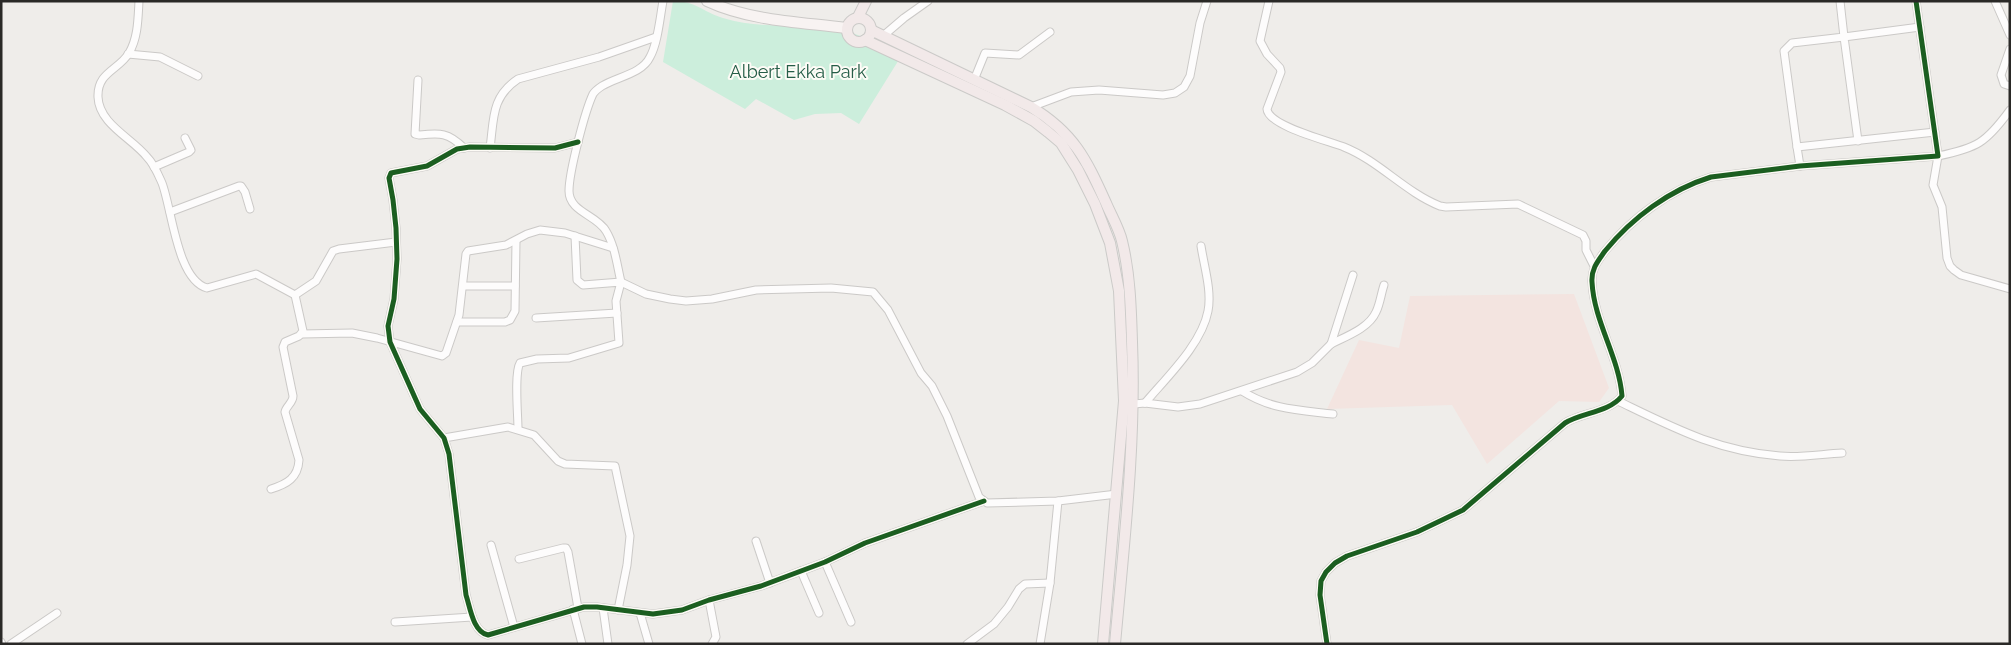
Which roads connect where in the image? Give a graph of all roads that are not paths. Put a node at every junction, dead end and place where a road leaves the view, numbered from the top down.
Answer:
1 (139, 1) edge
2 (663, 1) edge
3 (707, 1) edge
4 (866, 1) edge
5 (928, 1) edge
6 (1207, 1) edge
7 (1269, 1) edge
8 (1840, 1) edge
9 (1916, 1) edge
10 (1995, 1) edge
11 (858, 17) junction
12 (1920, 27) junction
13 (846, 28) junction
14 (871, 30) junction
15 (1050, 32) dead end
16 (2010, 35) edge
17 (883, 36) junction
18 (656, 37) junction
19 (1844, 37) junction
20 (865, 40) junction
21 (2010, 49) edge
22 (128, 54) junction
23 (198, 76) dead end
24 (418, 80) dead end
25 (974, 80) junction
26 (2010, 86) edge
27 (1031, 107) junction
28 (2010, 110) edge
29 (1935, 132) junction
30 (185, 138) dead end
31 (1858, 141) junction
32 (578, 142) junction
33 (1797, 147) junction
34 (464, 148) junction
35 (490, 148) junction
36 (1938, 156) junction
37 (1800, 166) junction
38 (154, 167) junction
39 (250, 209) dead end
40 (170, 212) junction
41 (575, 236) junction
42 (516, 240) junction
43 (396, 242) junction
44 (1201, 246) dead end
45 (614, 248) junction
46 (1594, 266) junction
47 (1353, 275) dead end
48 (621, 282) junction
49 (1384, 285) dead end
50 (463, 286) junction
51 (516, 286) junction
52 (2010, 289) edge
53 (295, 295) junction
54 (617, 313) junction
55 (536, 318) dead end
56 (457, 322) junction
57 (302, 334) junction
58 (390, 342) junction
59 (1331, 344) junction
60 (1242, 391) junction
61 (1618, 401) junction
62 (1140, 404) junction
63 (1334, 414) dead end
64 (518, 429) junction
65 (444, 438) junction
66 (1842, 453) dead end
67 (271, 489) dead end
68 (1117, 494) junction
69 (984, 501) junction
70 (1058, 501) junction
71 (756, 541) dead end
72 (491, 545) dead end
73 (519, 559) dead end
74 (825, 562) junction
75 (801, 571) junction
76 (770, 583) junction
77 (1050, 583) junction
78 (709, 600) junction
79 (603, 608) junction
80 (576, 609) junction
81 (618, 610) junction
82 (819, 612) dead end
83 (56, 613) dead end
84 (640, 613) junction
85 (472, 616) junction
86 (395, 622) dead end
87 (851, 622) dead end
88 (514, 627) junction
89 (11, 644) edge
90 (582, 644) edge
91 (608, 644) edge
92 (649, 644) edge
93 (712, 644) edge
94 (966, 644) edge
95 (1040, 644) edge
96 (1103, 644) edge
97 (1115, 644) edge
98 (1327, 644) edge

1 - 22 street
2 - 18 street
3 - 13 street
4 - 11 main road
5 - 17 street
6 - 27 street
7 - 46 street
8 - 19 street
9 - 12 street
10 - 16 street
11 - 13 main road
11 - 14 main road
12 - 19 street
12 - 29 street
13 - 20 main road
14 - 17 main road
14 - 20 main road
15 - 25 street
17 - 25 main road
18 - 32 street
18 - 35 street
19 - 31 street
19 - 33 street
20 - 68 main road
21 - 26 street
22 - 23 street
22 - 38 street
24 - 34 street
25 - 27 main road
27 - 62 main road
28 - 36 street
29 - 31 street
29 - 36 street
30 - 38 street
31 - 33 street
32 - 35 street
32 - 45 street
33 - 37 street
34 - 35 street
34 - 43 street
36 - 37 street
36 - 52 street
37 - 46 street
38 - 40 street
39 - 40 street
40 - 53 street
41 - 42 street
41 - 45 street
41 - 48 street
42 - 50 street
42 - 51 street
43 - 53 street
43 - 58 street
44 - 62 street
45 - 48 street
46 - 61 street
47 - 59 street
48 - 54 street
48 - 69 street
49 - 59 street
50 - 51 street
50 - 56 street
51 - 56 street
53 - 57 street
54 - 55 street
54 - 64 street
56 - 58 street
57 - 58 street
57 - 67 street
58 - 65 street
59 - 60 street
60 - 62 street
60 - 63 street
61 - 66 street
61 - 98 street
62 - 97 main road
64 - 65 street
64 - 81 street
65 - 85 street
68 - 70 street
68 - 96 main road
69 - 70 street
69 - 74 street
70 - 77 street
71 - 76 street
72 - 88 street
73 - 80 street
74 - 75 street
74 - 87 street
75 - 76 street
75 - 82 street
76 - 78 street
77 - 94 street
77 - 95 street
78 - 84 street
78 - 93 street
79 - 80 street
79 - 81 street
79 - 91 street
80 - 88 street
80 - 90 street
81 - 84 street
83 - 89 street
84 - 92 street
85 - 86 street
85 - 88 street

